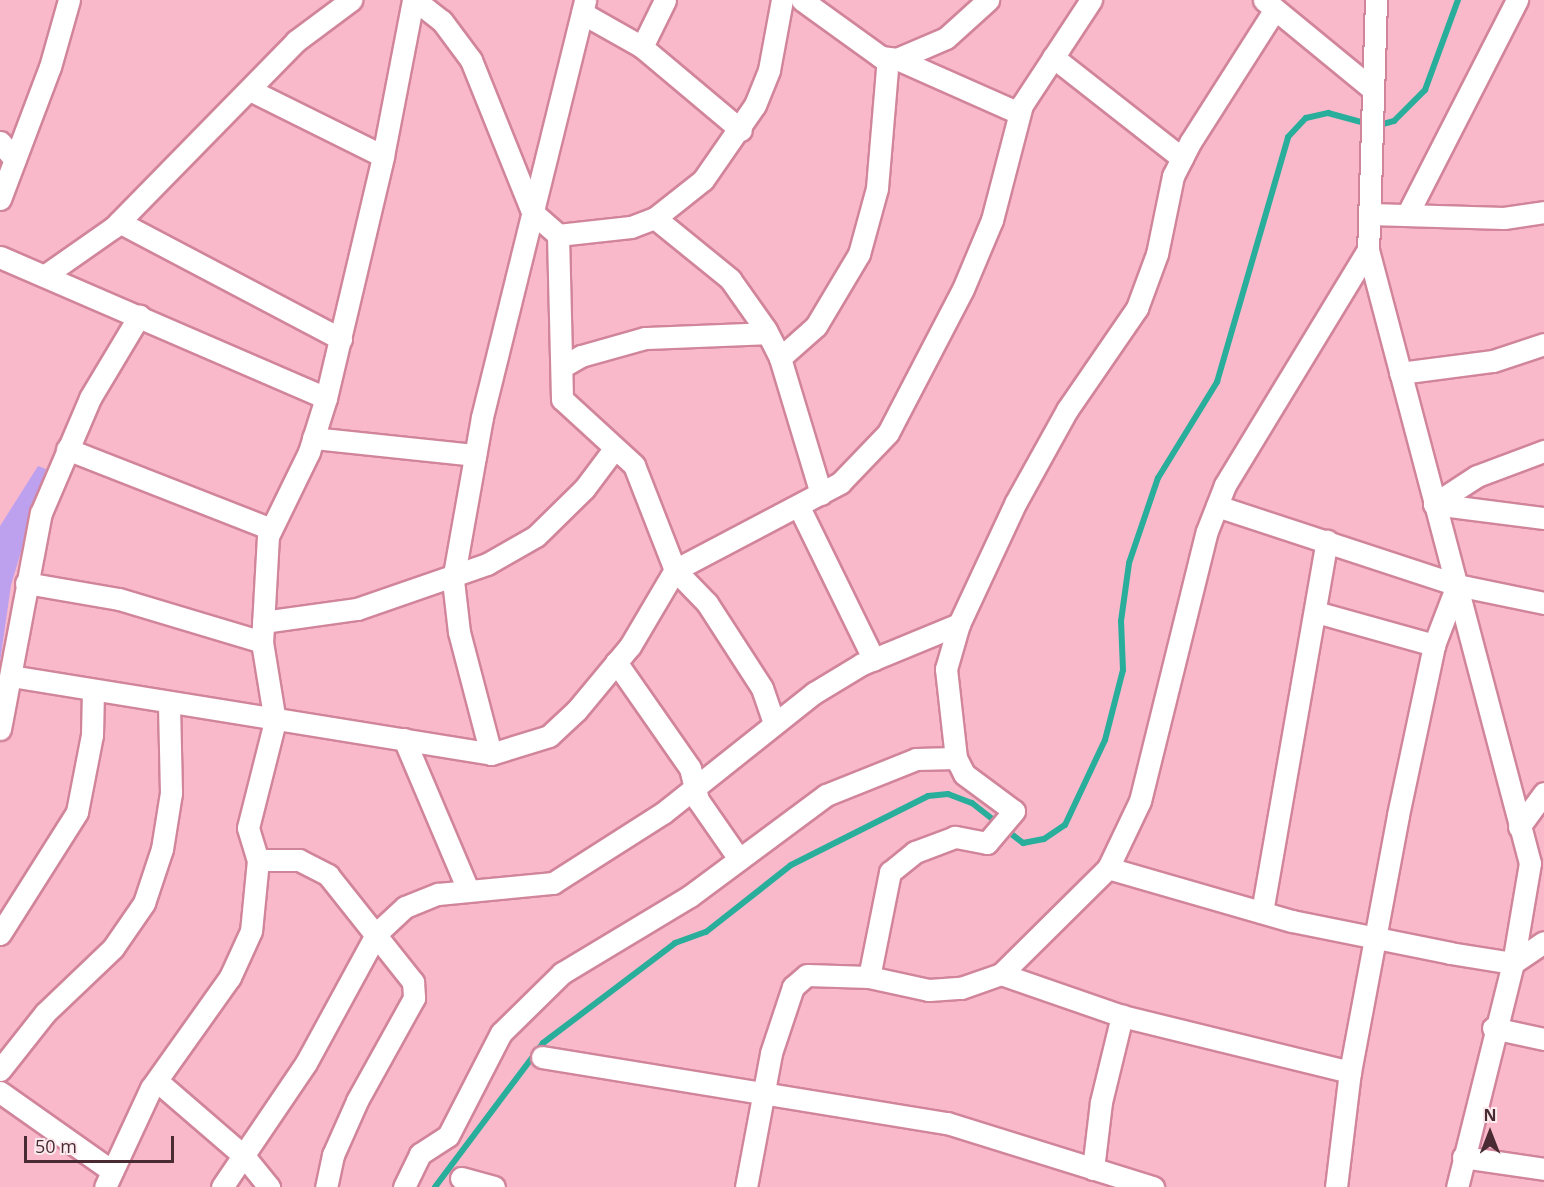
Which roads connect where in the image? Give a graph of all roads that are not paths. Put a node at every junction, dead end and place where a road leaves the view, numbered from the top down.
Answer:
1 (69, 0) edge
2 (347, 0) edge
3 (414, 0) edge
4 (665, 0) edge
5 (782, 0) edge
6 (802, 0) edge
7 (988, 0) edge
8 (1091, 0) edge
9 (1376, 0) edge
10 (1517, 0) edge
11 (1269, 5) edge
12 (583, 7) edge
13 (642, 47) junction
14 (1053, 57) junction
15 (893, 59) junction
16 (1371, 87) junction
17 (250, 90) junction
18 (1019, 113) junction
19 (741, 130) junction
20 (0, 142) edge
21 (383, 156) junction
22 (1182, 158) junction
23 (15, 160) junction
24 (0, 199) edge
25 (532, 212) junction
26 (1544, 212) edge
27 (1370, 214) junction
28 (1407, 215) junction
29 (655, 218) junction
30 (119, 222) junction
31 (558, 235) junction
32 (1368, 250) junction
33 (0, 257) edge
34 (44, 276) junction
35 (139, 315) junction
36 (767, 333) junction
37 (341, 339) junction
38 (1544, 344) edge
39 (780, 358) junction
40 (562, 367) junction
41 (1400, 373) junction
42 (326, 398) junction
43 (313, 438) junction
44 (615, 449) junction
45 (67, 450) junction
46 (1544, 451) edge
47 (475, 455) junction
48 (821, 494) junction
49 (1434, 504) junction
50 (1217, 506) junction
51 (799, 507) junction
52 (1544, 518) edge
53 (271, 529) junction
54 (1327, 541) junction
55 (675, 570) junction
56 (453, 580) junction
57 (26, 583) junction
58 (1457, 585) junction
59 (1544, 603) edge
60 (1316, 612) junction
61 (959, 624) junction
62 (262, 632) junction
63 (1434, 645) junction
64 (874, 660) junction
65 (616, 662) junction
66 (11, 676) junction
67 (93, 691) junction
68 (169, 702) junction
69 (275, 721) junction
70 (774, 723) junction
71 (0, 729) edge
72 (404, 739) junction
73 (491, 754) junction
74 (956, 758) junction
75 (694, 784) junction
76 (1544, 793) edge
77 (1519, 828) junction
78 (738, 859) junction
79 (258, 860) junction
80 (1537, 865) edge
81 (1108, 868) junction
82 (468, 890) junction
83 (1262, 912) junction
84 (377, 933) junction
85 (0, 934) edge
86 (1375, 938) junction
87 (1544, 942) edge
88 (1513, 963) junction
89 (1001, 974) junction
90 (869, 977) junction
91 (1122, 1016) junction
92 (1493, 1028) junction
93 (1544, 1039) edge
94 (542, 1057) dead end
95 (0, 1070) edge
96 (1350, 1072) junction
97 (157, 1082) junction
98 (0, 1092) edge
99 (763, 1094) junction
100 (244, 1156) junction
101 (1463, 1157) junction
102 (1544, 1169) edge
103 (1103, 1176) edge
104 (461, 1178) dead end
105 (109, 1179) edge
106 (222, 1187) edge
107 (269, 1187) edge
108 (326, 1187) edge
109 (404, 1187) edge
110 (494, 1187) edge
111 (746, 1187) edge
112 (1153, 1187) edge
113 (1336, 1187) edge
114 (1457, 1187) edge

1 - 23 street
2 - 17 street
3 - 21 street
3 - 25 street
4 - 13 street
5 - 19 street
6 - 15 street
7 - 15 street
8 - 14 street
9 - 16 street
10 - 28 street
11 - 16 street
11 - 22 street
12 - 13 street
12 - 25 street
13 - 19 street
14 - 18 street
14 - 22 street
15 - 18 street
15 - 39 street
16 - 27 street
17 - 21 street
17 - 30 street
18 - 48 street
19 - 29 street
20 - 23 street
21 - 37 street
22 - 61 street
23 - 24 street
25 - 31 street
25 - 47 street
26 - 28 street
27 - 28 street
27 - 32 street
29 - 31 street
29 - 36 street
30 - 34 street
30 - 37 street
31 - 40 street
32 - 41 street
32 - 50 street
33 - 34 street
34 - 35 street
35 - 42 street
35 - 45 street
36 - 39 street
36 - 40 street
37 - 42 street
38 - 41 street
39 - 48 street
40 - 44 street
41 - 49 street
42 - 43 street
43 - 47 street
43 - 53 street
44 - 55 street
44 - 56 street
45 - 53 street
45 - 57 street
46 - 49 street
47 - 56 street
48 - 51 street
49 - 52 street
49 - 58 street
50 - 54 street
50 - 81 street
51 - 55 street
51 - 64 street
53 - 62 street
54 - 58 street
54 - 60 street
55 - 65 street
55 - 70 street
56 - 62 street
56 - 73 street
57 - 62 street
57 - 66 street
58 - 59 street
58 - 63 street
58 - 77 street
60 - 63 street
60 - 83 street
61 - 64 street
61 - 74 street
62 - 69 street
63 - 86 street
64 - 70 street
65 - 73 street
65 - 75 street
66 - 67 street
66 - 71 street
67 - 68 street
67 - 85 street
68 - 69 street
68 - 95 street
69 - 72 street
69 - 79 street
70 - 75 street
72 - 73 street
72 - 82 street
74 - 78 street
74 - 90 street
75 - 78 street
75 - 82 street
76 - 77 street
77 - 80 street
78 - 109 street
79 - 84 street
79 - 97 street
80 - 88 street
81 - 83 street
81 - 89 street
82 - 84 street
83 - 86 street
84 - 100 street
84 - 108 street
86 - 88 street
86 - 96 street
87 - 88 street
88 - 92 street
89 - 90 street
89 - 91 street
90 - 99 street
91 - 96 street
91 - 103 street
92 - 93 street
92 - 101 street
94 - 99 street
96 - 113 street
97 - 100 street
97 - 105 street
98 - 105 street
99 - 103 street
99 - 111 street
100 - 106 street
100 - 107 street
101 - 102 street
101 - 114 street
103 - 112 street
104 - 110 street

